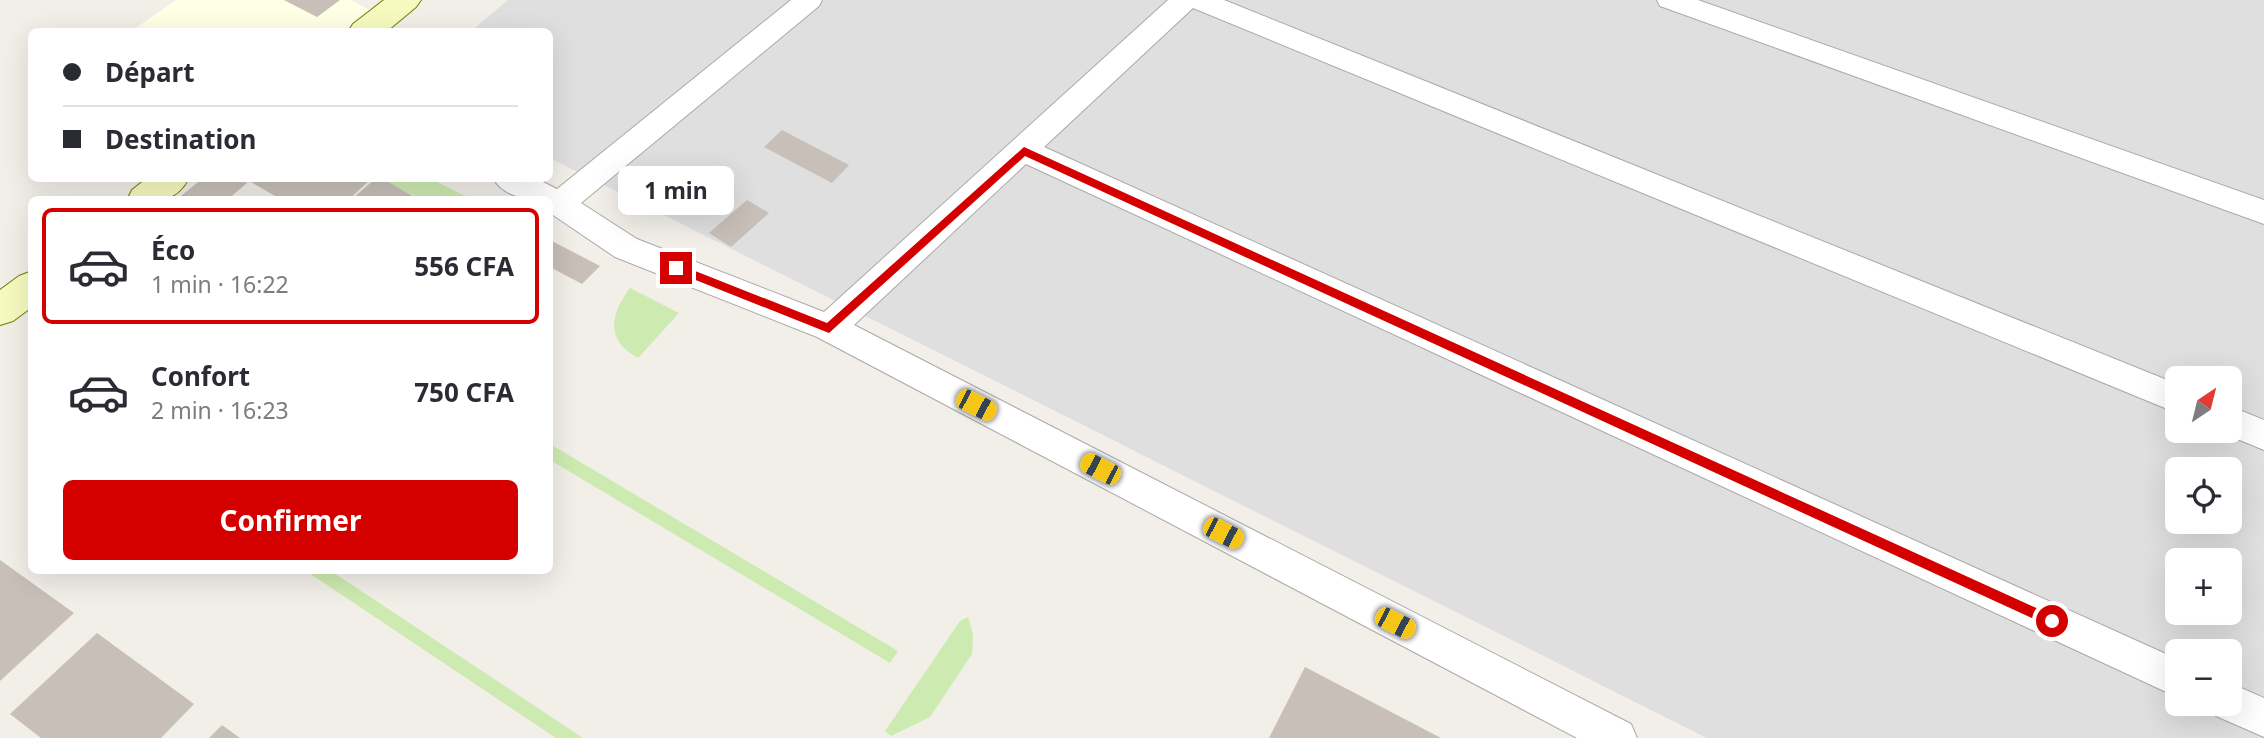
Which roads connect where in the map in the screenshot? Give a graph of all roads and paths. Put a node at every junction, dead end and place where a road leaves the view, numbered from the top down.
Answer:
1 (405, 0) edge
2 (809, 0) edge
3 (1185, 0) edge
4 (1198, 0) edge
5 (1670, 0) edge
6 (369, 28) edge
7 (1024, 151) junction
8 (167, 182) edge
9 (516, 182) edge
10 (149, 196) edge
11 (543, 196) edge
12 (553, 201) edge
13 (559, 204) junction
14 (2264, 212) edge
15 (28, 289) edge
16 (0, 310) edge
17 (829, 328) junction
18 (2165, 394) edge
19 (2242, 426) edge
20 (2264, 435) edge
21 (2165, 673) edge
22 (2242, 708) edge
23 (2264, 718) edge
24 (1617, 738) edge

1 - 6 street
2 - 13 street
3 - 7 street
4 - 18 street
5 - 14 street
7 - 17 street
7 - 21 street
8 - 10 street
9 - 11 street
12 - 13 street
13 - 17 street
15 - 16 street
17 - 24 street
19 - 20 street
22 - 23 street

